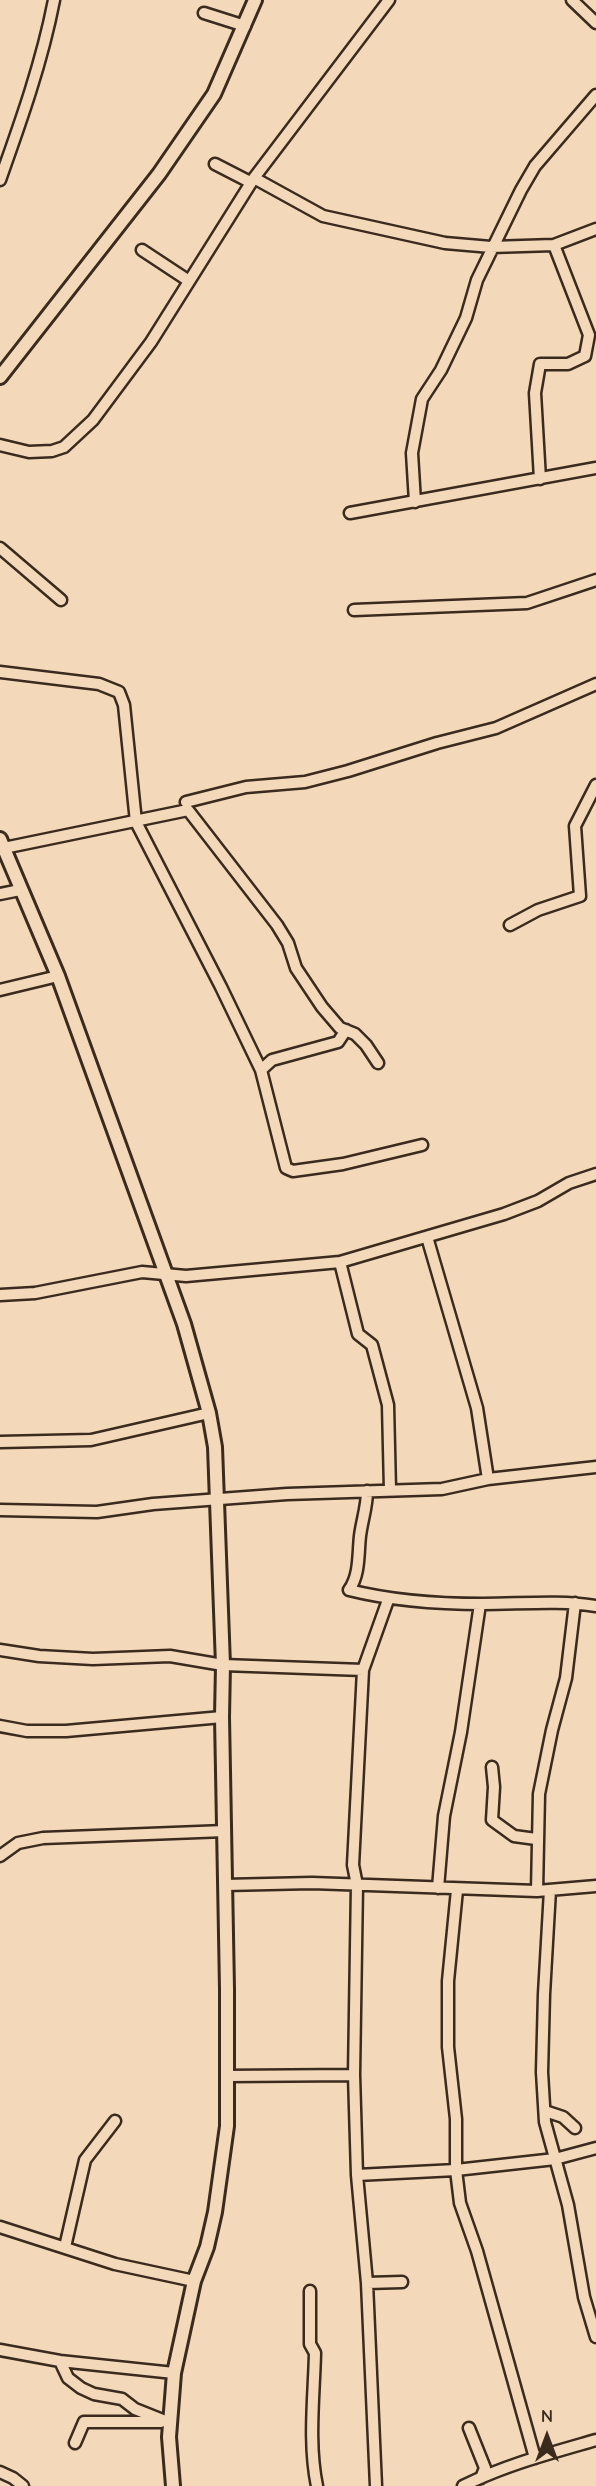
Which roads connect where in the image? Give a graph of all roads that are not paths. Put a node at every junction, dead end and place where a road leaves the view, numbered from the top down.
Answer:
1 (54, 0) edge
2 (255, 0) edge
3 (389, 0) edge
4 (572, 0) edge
5 (204, 12) dead end
6 (596, 23) edge
7 (245, 26) junction
8 (596, 95) edge
9 (215, 164) dead end
10 (0, 180) edge
11 (252, 180) junction
12 (596, 229) edge
13 (554, 245) junction
14 (491, 247) junction
15 (142, 250) dead end
16 (189, 282) junction
17 (1, 374) edge
18 (0, 445) edge
19 (596, 468) edge
20 (540, 479) junction
21 (415, 502) junction
22 (350, 513) dead end
23 (0, 548) edge
24 (596, 580) edge
25 (61, 600) dead end
26 (354, 610) dead end
27 (0, 672) edge
28 (596, 684) edge
29 (596, 785) edge
30 (186, 802) dead end
31 (136, 822) junction
32 (2, 844) edge
33 (20, 890) junction
34 (0, 894) edge
35 (510, 925) dead end
36 (58, 976) junction
37 (0, 990) edge
38 (342, 1031) junction
39 (378, 1063) dead end
40 (261, 1070) junction
41 (422, 1145) dead end
42 (596, 1174) edge
43 (427, 1237) junction
44 (340, 1262) junction
45 (165, 1274) junction
46 (0, 1295) edge
47 (209, 1413) junction
48 (0, 1442) edge
49 (596, 1467) edge
50 (488, 1479) junction
51 (390, 1490) junction
52 (367, 1491) junction
53 (218, 1500) junction
54 (0, 1510) edge
55 (388, 1600) junction
56 (575, 1603) junction
57 (480, 1604) junction
58 (596, 1606) edge
59 (0, 1650) edge
60 (223, 1665) junction
61 (363, 1670) junction
62 (222, 1717) junction
63 (0, 1727) edge
64 (492, 1767) dead end
65 (225, 1831) junction
66 (536, 1839) junction
67 (0, 1856) edge
68 (225, 1885) junction
69 (357, 1885) junction
70 (596, 1886) edge
71 (438, 1888) junction
72 (457, 1890) junction
73 (550, 1890) junction
74 (537, 1891) junction
75 (354, 2075) junction
76 (227, 2076) junction
77 (545, 2111) junction
78 (115, 2121) dead end
79 (575, 2128) dead end
80 (596, 2148) edge
81 (555, 2159) junction
82 (456, 2170) junction
83 (357, 2175) junction
84 (0, 2227) edge
85 (65, 2247) junction
86 (194, 2281) junction
87 (402, 2282) dead end
88 (367, 2283) junction
89 (310, 2291) dead end
90 (596, 2337) edge
91 (0, 2350) edge
92 (60, 2361) junction
93 (174, 2373) junction
94 (169, 2423) junction
95 (469, 2428) dead end
96 (596, 2440) edge
97 (75, 2443) dead end
98 (535, 2458) junction
99 (0, 2472) edge
100 (483, 2476) junction
101 (23, 2486) edge
102 (173, 2486) edge
103 (317, 2486) edge
104 (376, 2486) edge
105 (463, 2486) edge
106 (474, 2486) edge

1 - 10 street
2 - 7 street
3 - 11 street
4 - 6 street
5 - 7 street
7 - 17 street
8 - 14 street
9 - 11 street
11 - 14 street
11 - 16 street
12 - 13 street
13 - 14 street
13 - 20 street
14 - 21 street
15 - 16 street
16 - 18 street
19 - 20 street
20 - 21 street
21 - 22 street
23 - 25 street
24 - 26 street
27 - 31 street
28 - 30 street
29 - 35 street
31 - 32 street
31 - 38 street
31 - 40 street
32 - 33 street
33 - 34 street
33 - 36 street
36 - 37 street
36 - 45 street
38 - 39 street
38 - 40 street
40 - 41 street
42 - 43 street
43 - 44 street
43 - 50 street
44 - 45 street
44 - 51 street
45 - 46 street
45 - 47 street
47 - 48 street
47 - 53 street
49 - 50 street
50 - 51 street
51 - 52 street
52 - 53 street
52 - 55 street
53 - 54 street
53 - 60 street
55 - 57 street
55 - 61 street
56 - 57 street
56 - 58 street
56 - 66 street
57 - 71 street
59 - 60 street
60 - 61 street
60 - 62 street
61 - 69 street
62 - 63 street
62 - 65 street
64 - 66 street
65 - 67 street
65 - 68 street
66 - 74 street
68 - 69 street
68 - 76 street
69 - 71 street
69 - 75 street
70 - 73 street
71 - 72 street
72 - 74 street
72 - 82 street
73 - 74 street
73 - 77 street
75 - 76 street
75 - 83 street
76 - 86 street
77 - 79 street
77 - 81 street
78 - 85 street
80 - 81 street
81 - 82 street
81 - 90 street
82 - 83 street
82 - 98 street
83 - 88 street
84 - 85 street
85 - 86 street
86 - 93 street
87 - 88 street
88 - 104 street
89 - 103 street
91 - 92 street
92 - 93 street
92 - 94 street
93 - 94 street
94 - 97 street
94 - 102 street
95 - 100 street
96 - 98 street
98 - 100 street
99 - 101 street
100 - 105 street
100 - 106 street

